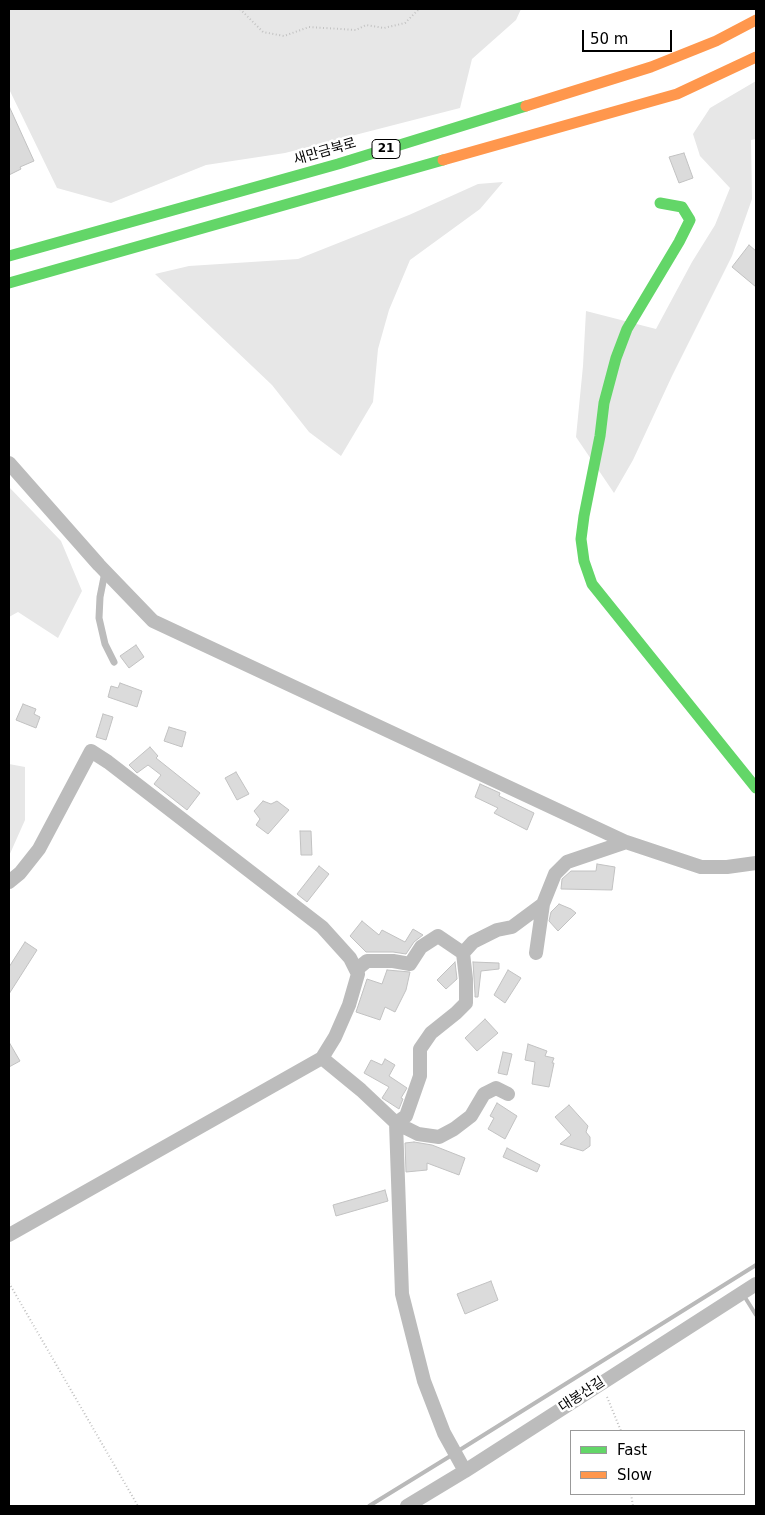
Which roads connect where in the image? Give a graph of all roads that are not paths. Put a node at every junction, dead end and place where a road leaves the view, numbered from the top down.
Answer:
1 (756, 20) edge
2 (756, 57) edge
3 (660, 204) dead end
4 (9, 256) edge
5 (9, 282) edge
6 (9, 463) edge
7 (105, 572) junction
8 (114, 662) dead end
9 (756, 788) edge
10 (626, 842) junction
11 (756, 863) edge
12 (9, 882) edge
13 (543, 904) junction
14 (463, 953) junction
15 (536, 953) dead end
16 (356, 970) junction
17 (322, 1058) junction
18 (508, 1094) dead end
19 (396, 1123) junction
20 (9, 1235) edge
21 (756, 1284) edge
22 (463, 1468) junction
23 (407, 1506) edge

1 - 4 main road, 새만금북로 / 21
2 - 5 main road, 21
3 - 9 main road
6 - 7 street
7 - 8 lane
7 - 10 street
10 - 11 street
10 - 13 street
12 - 16 street
13 - 14 street
13 - 15 street
14 - 16 street
14 - 19 street
16 - 17 street
17 - 19 street
17 - 20 street
18 - 19 street
19 - 22 street
21 - 22 street, 대봉산길
22 - 23 street, 대봉산길

